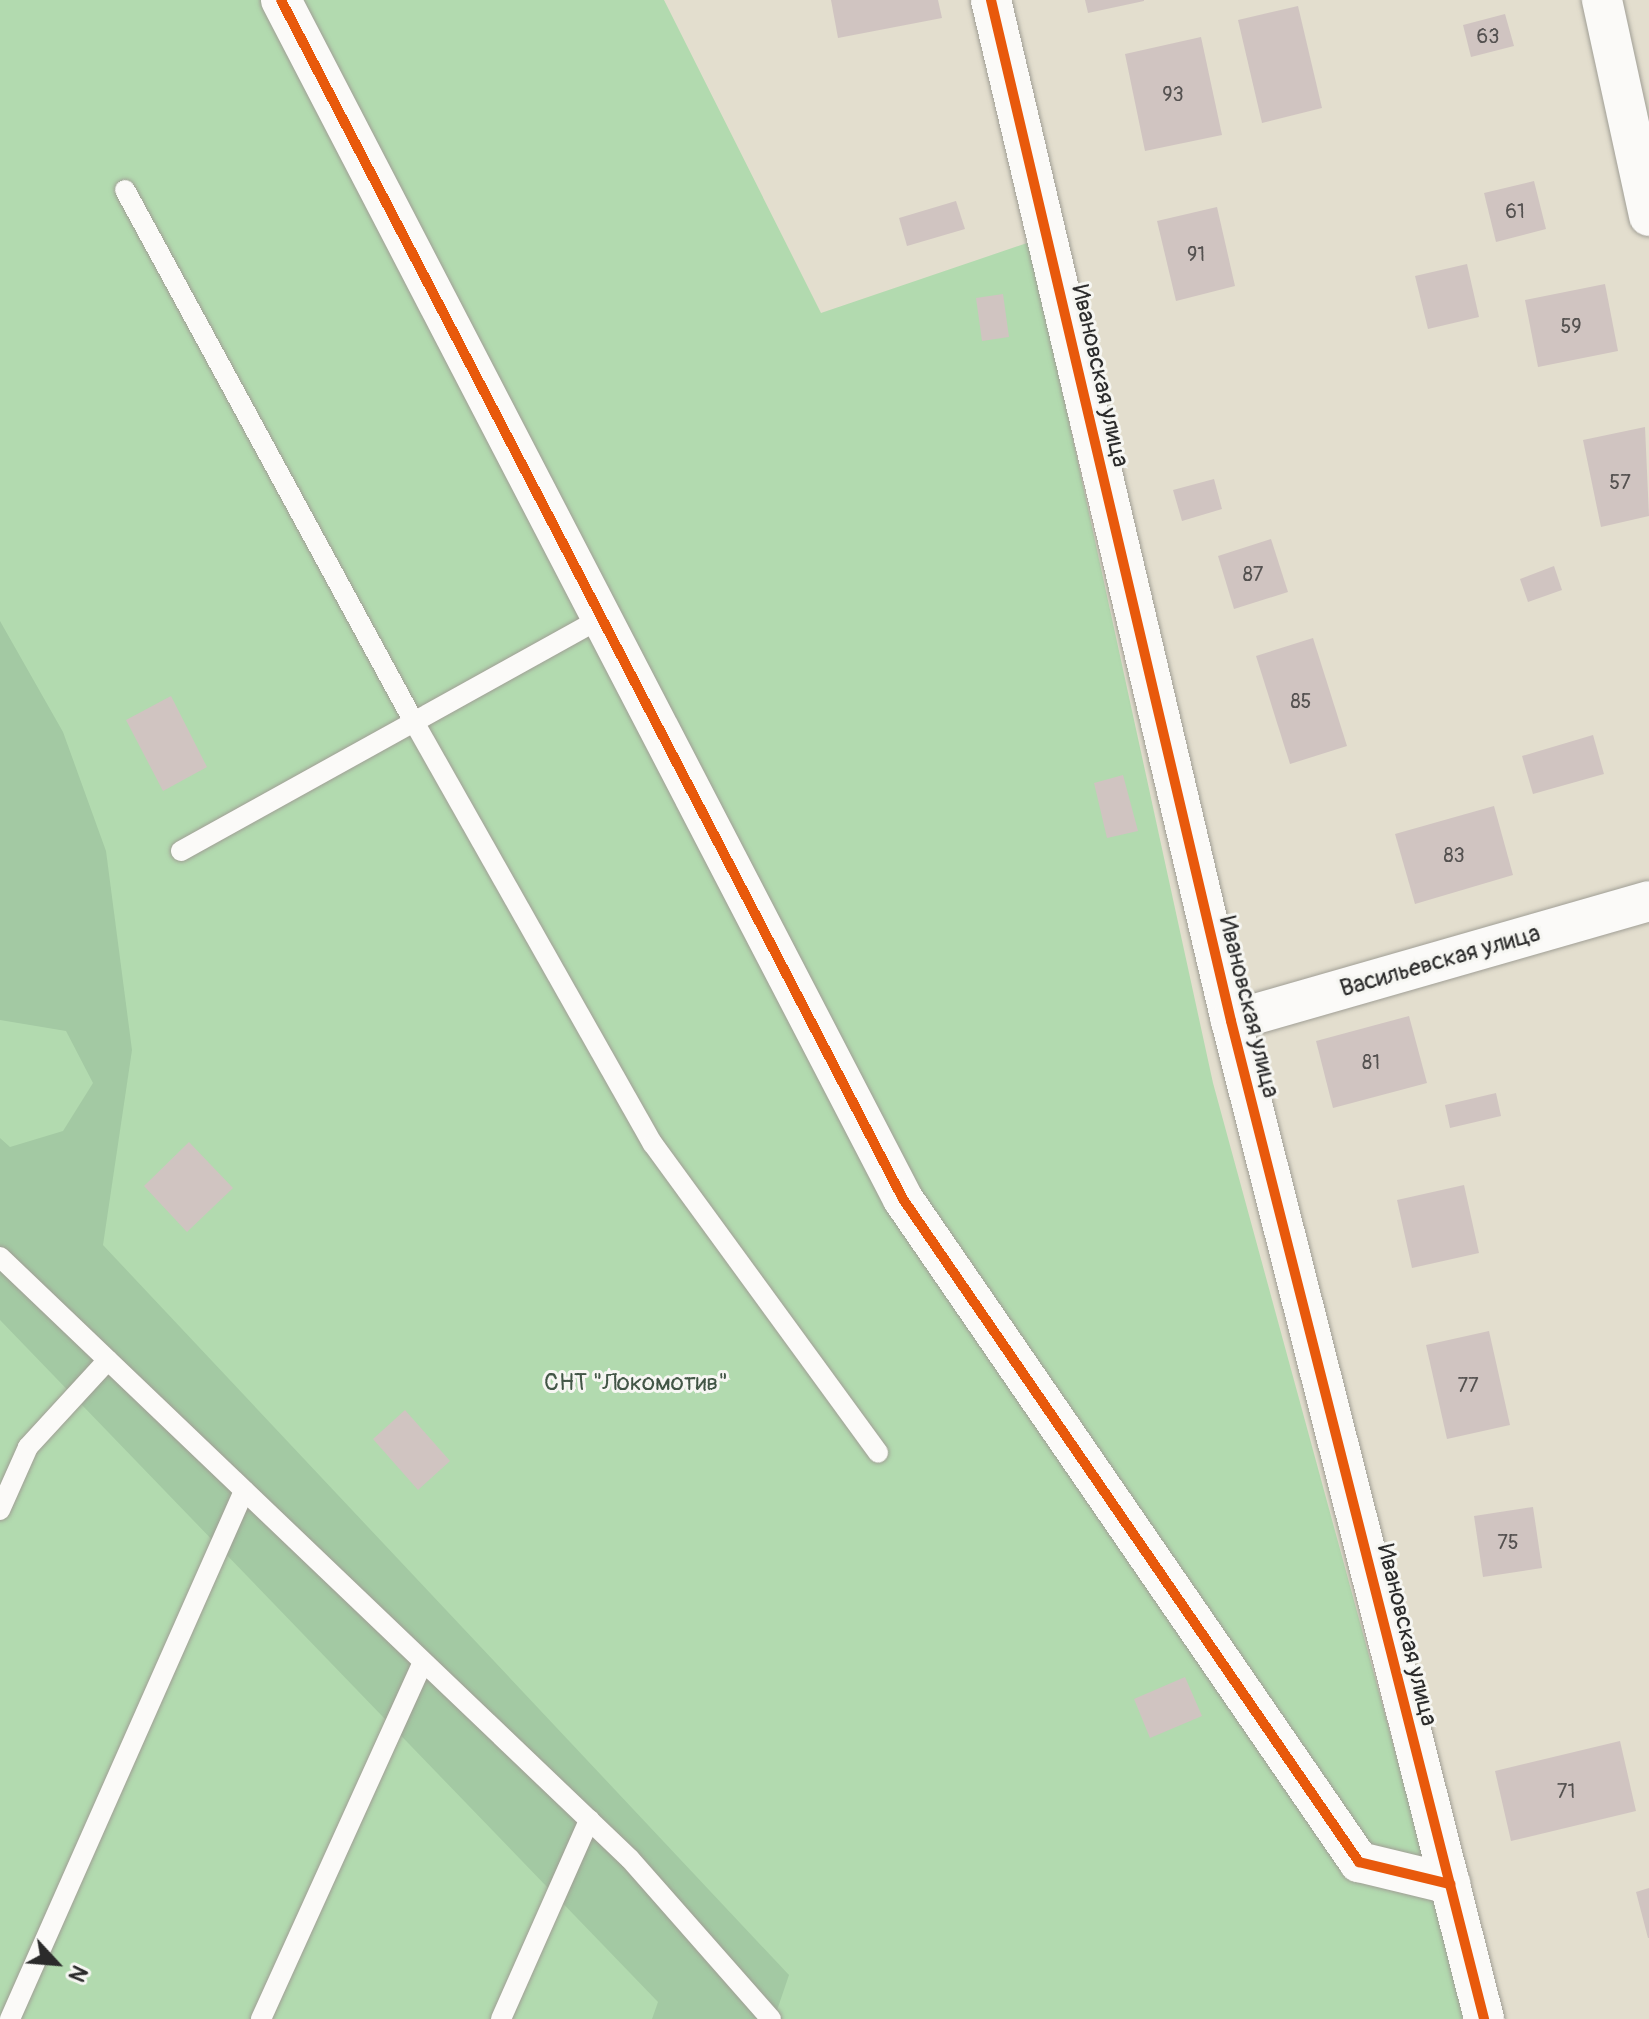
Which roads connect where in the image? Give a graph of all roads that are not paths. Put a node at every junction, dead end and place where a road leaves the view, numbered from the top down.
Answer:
1 (281, 0) edge
2 (991, 0) edge
3 (1602, 0) edge
4 (125, 190) dead end
5 (1649, 216) edge
6 (601, 618) junction
7 (414, 722) junction
8 (181, 851) dead end
9 (1649, 901) edge
10 (1231, 1021) junction
11 (0, 1257) edge
12 (108, 1360) junction
13 (878, 1453) dead end
14 (244, 1491) junction
15 (0, 1510) edge
16 (423, 1662) junction
17 (589, 1820) junction
18 (1450, 1884) junction
19 (10, 2019) edge
20 (261, 2019) edge
21 (501, 2019) edge
22 (771, 2019) edge
23 (1484, 2019) edge

1 - 6 street
2 - 10 street, Ивановская улица
3 - 5 street
4 - 7 lane
6 - 7 lane
6 - 18 street
7 - 8 lane
7 - 13 lane
9 - 10 street, Васильевская улица
10 - 18 street, Ивановская улица
11 - 12 lane
12 - 14 lane
12 - 15 lane
14 - 16 lane
14 - 19 lane
16 - 17 lane
16 - 20 lane
17 - 21 lane
17 - 22 lane
18 - 23 street, Ивановская улица

